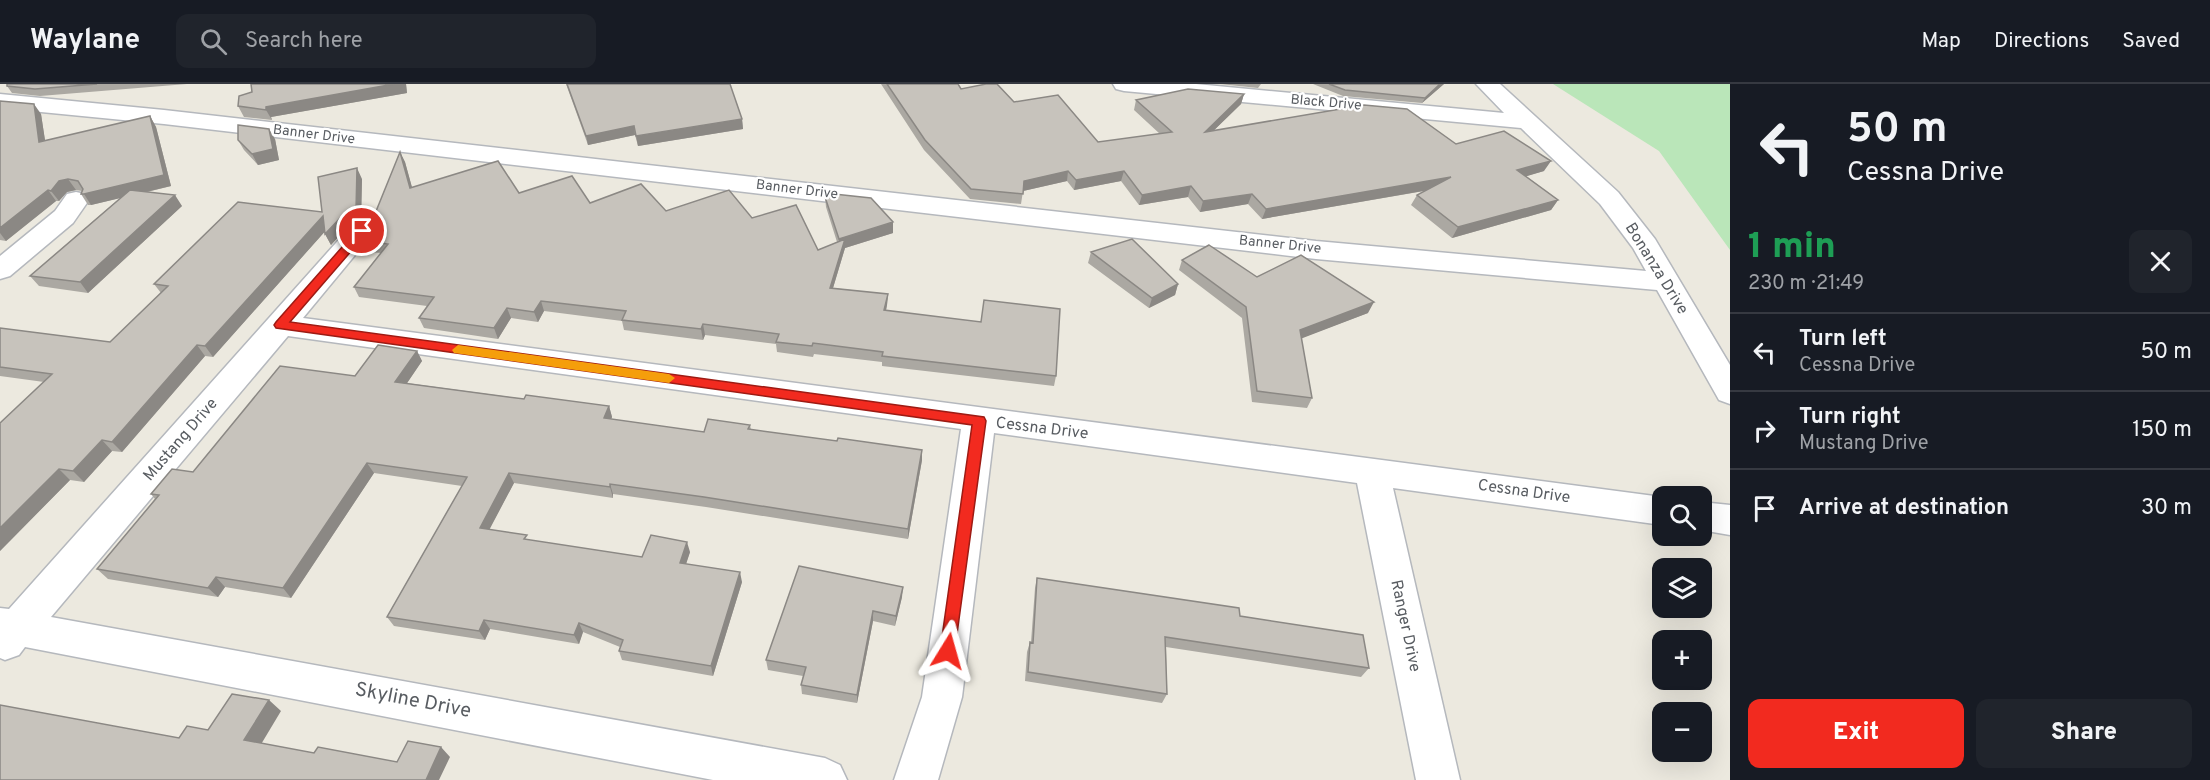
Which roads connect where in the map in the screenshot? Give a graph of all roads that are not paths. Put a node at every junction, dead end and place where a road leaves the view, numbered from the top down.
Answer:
1 (1124, 84) edge
2 (1487, 84) edge
3 (0, 101) edge
4 (1528, 122) junction
5 (76, 200) dead end
6 (362, 231) dead end
7 (0, 270) edge
8 (1665, 282) junction
9 (280, 325) junction
10 (1730, 392) edge
11 (980, 421) junction
12 (1372, 471) junction
13 (1652, 510) edge
14 (1712, 518) edge
15 (1730, 520) edge
16 (6, 634) edge
17 (825, 780) edge
18 (916, 780) edge
19 (1438, 780) edge

1 - 4 street, Black Drive
2 - 4 street, Bonanza Drive
3 - 8 street, Banner Drive
4 - 8 street, Bonanza Drive
5 - 7 street
6 - 9 street, Mustang Drive
8 - 10 street, Bonanza Drive
9 - 11 street, Cessna Drive
9 - 16 street, Mustang Drive
11 - 12 street, Cessna Drive
11 - 18 street
12 - 13 street, Cessna Drive
12 - 19 street, Ranger Drive
14 - 15 street
16 - 17 street, Skyline Drive

